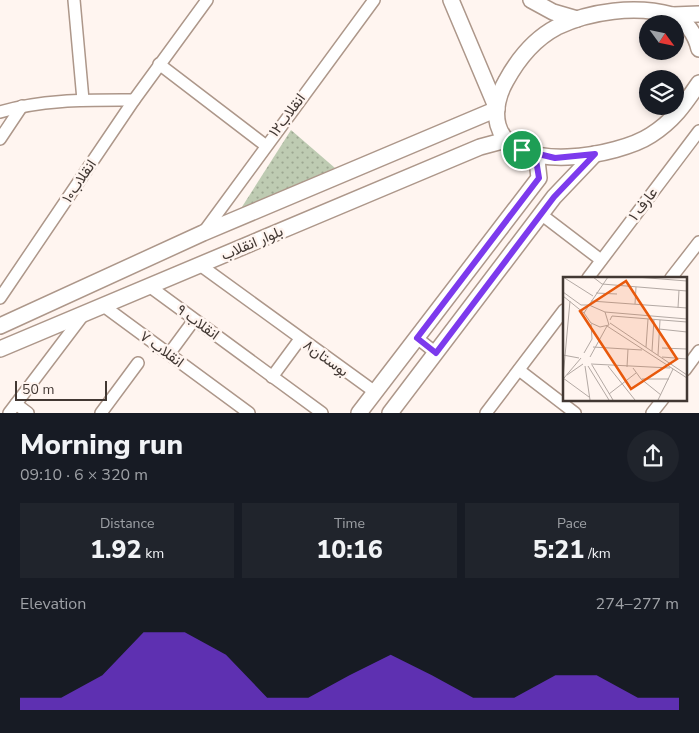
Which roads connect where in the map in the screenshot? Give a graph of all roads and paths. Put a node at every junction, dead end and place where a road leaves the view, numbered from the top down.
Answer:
1 (74, 0) edge
2 (207, 0) edge
3 (374, 0) edge
4 (451, 0) edge
5 (531, 0) edge
6 (699, 14) edge
7 (673, 15) joint
8 (577, 19) junction
9 (684, 23) edge
10 (699, 48) edge
11 (160, 64) junction
12 (699, 83) edge
13 (83, 100) junction
14 (134, 100) junction
15 (22, 106) junction
16 (497, 109) junction
17 (0, 112) edge
18 (699, 131) edge
19 (0, 139) edge
20 (506, 140) junction
21 (265, 145) junction
22 (522, 150) junction
23 (595, 154) junction
24 (542, 216) junction
25 (203, 233) junction
26 (699, 242) edge
27 (601, 260) junction
28 (200, 265) junction
29 (589, 277) edge
30 (672, 277) edge
31 (149, 286) junction
32 (0, 298) edge
33 (104, 306) junction
34 (563, 311) edge
35 (84, 314) junction
36 (194, 320) junction
37 (0, 326) edge
38 (417, 338) junction
39 (300, 339) junction
40 (0, 349) edge
41 (699, 351) edge
42 (436, 353) junction
43 (169, 354) junction
44 (138, 363) dead end
45 (686, 369) edge
46 (519, 370) junction
47 (272, 377) junction
48 (375, 392) junction
49 (662, 400) edge
50 (13, 408) edge
51 (28, 413) edge
52 (101, 413) edge
53 (249, 413) edge
54 (322, 413) edge
55 (359, 413) edge
56 (390, 413) edge
57 (486, 413) edge
58 (575, 413) edge
59 (652, 413) edge

1 - 13 street
2 - 11 street, انقلاب۱۰
3 - 21 street, انقلاب۱۲
4 - 16 street
5 - 8 street
6 - 7 street
7 - 8 street
8 - 16 street
9 - 10 street
11 - 14 street, انقلاب۱۰
11 - 21 street
12 - 23 street
13 - 14 street
13 - 15 street
14 - 32 street, انقلاب۱۰
15 - 17 street
15 - 19 street
16 - 20 street
16 - 25 street, بلوار انقلاب
18 - 27 street, عارف ۱
20 - 22 street
20 - 28 street, بلوار انقلاب
21 - 25 street, انقلاب۱۲
22 - 23 street
22 - 38 street
23 - 24 street
24 - 27 street
24 - 42 street
25 - 37 street, بلوار انقلاب
26 - 30 street
27 - 29 street, عارف ۱
28 - 31 street, بلوار انقلاب
28 - 39 street, بوستان۸
31 - 33 street, بلوار انقلاب
31 - 36 street, انقلاب ۹
33 - 35 street, بلوار انقلاب
33 - 43 street, انقلاب ۷
34 - 46 street
35 - 40 street, بلوار انقلاب
35 - 50 street
36 - 43 street
36 - 47 street, انقلاب ۹
38 - 42 street
38 - 48 street
39 - 47 street
39 - 48 street, بوستان۸
41 - 45 street
42 - 56 street
43 - 53 street, انقلاب ۷
44 - 52 street
46 - 57 street
46 - 58 street
47 - 54 street, انقلاب ۹
48 - 55 street
49 - 59 street
50 - 51 street

